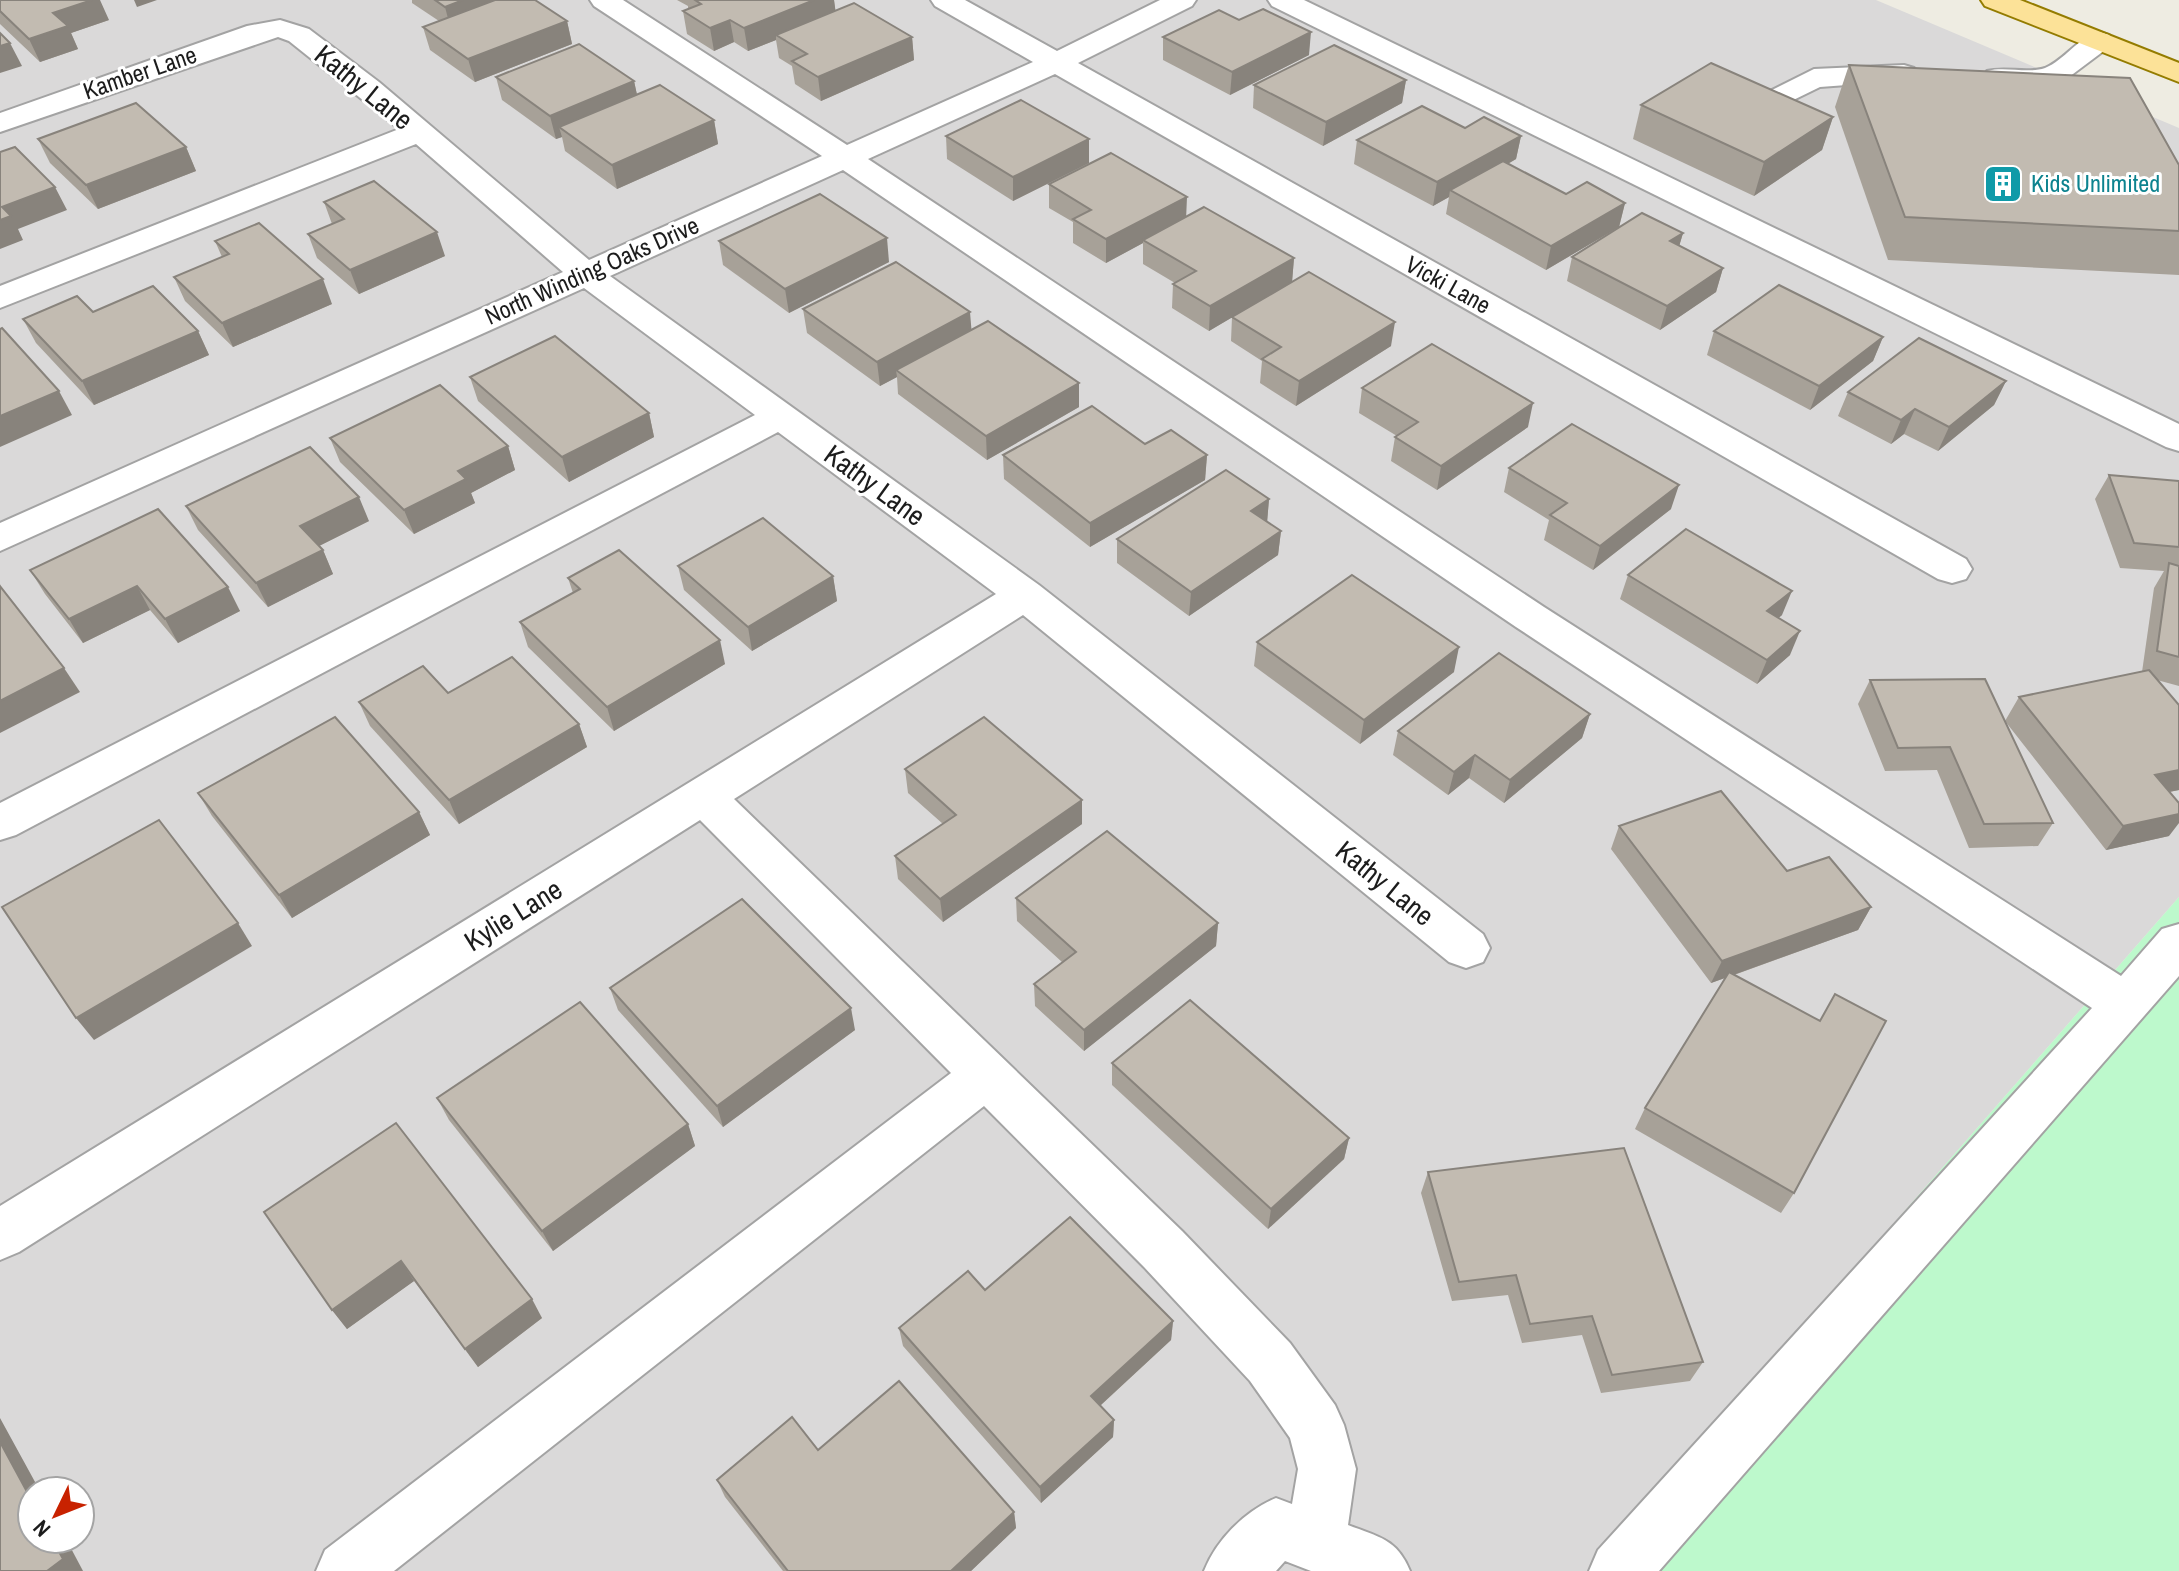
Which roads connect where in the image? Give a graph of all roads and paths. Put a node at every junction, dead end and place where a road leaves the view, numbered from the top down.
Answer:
1 (604, 0) edge
2 (945, 0) edge
3 (1182, 0) edge
4 (1282, 0) edge
5 (1995, 0) edge
6 (280, 28) joint
7 (2099, 41) junction
8 (1055, 63) junction
9 (2179, 73) edge
10 (1925, 75) edge
11 (1971, 76) edge
12 (1769, 103) edge
13 (0, 123) edge
14 (420, 132) junction
15 (845, 157) junction
16 (586, 274) junction
17 (0, 298) edge
18 (781, 416) junction
19 (2179, 439) edge
20 (0, 538) edge
21 (1952, 569) dead end
22 (1025, 595) junction
23 (703, 796) junction
24 (0, 823) edge
25 (2179, 943) edge
26 (1466, 948) dead end
27 (2126, 1004) junction
28 (986, 1075) junction
29 (0, 1235) edge
30 (1296, 1536) junction
31 (346, 1571) edge
32 (1234, 1571) edge
33 (1380, 1571) edge
34 (1619, 1571) edge

1 - 15 street
2 - 8 street, Vicki Lane
3 - 8 street, North Winding Oaks Drive
4 - 19 street
5 - 7 main road
6 - 13 street, Kamber Lane
6 - 14 street, Kathy Lane
7 - 9 main road
7 - 11 street
8 - 15 street, North Winding Oaks Drive
8 - 21 street, Vicki Lane
10 - 12 street
14 - 16 street, Kathy Lane
14 - 17 street
15 - 16 street, North Winding Oaks Drive
15 - 27 street
16 - 18 street, Kathy Lane
16 - 20 street, North Winding Oaks Drive
18 - 22 street, Kathy Lane
18 - 24 street
22 - 23 street, Kylie Lane
22 - 26 street, Kathy Lane
23 - 28 street
23 - 29 street, Kylie Lane
25 - 27 street
27 - 34 street
28 - 30 street
28 - 31 street
30 - 32 street
30 - 33 street

